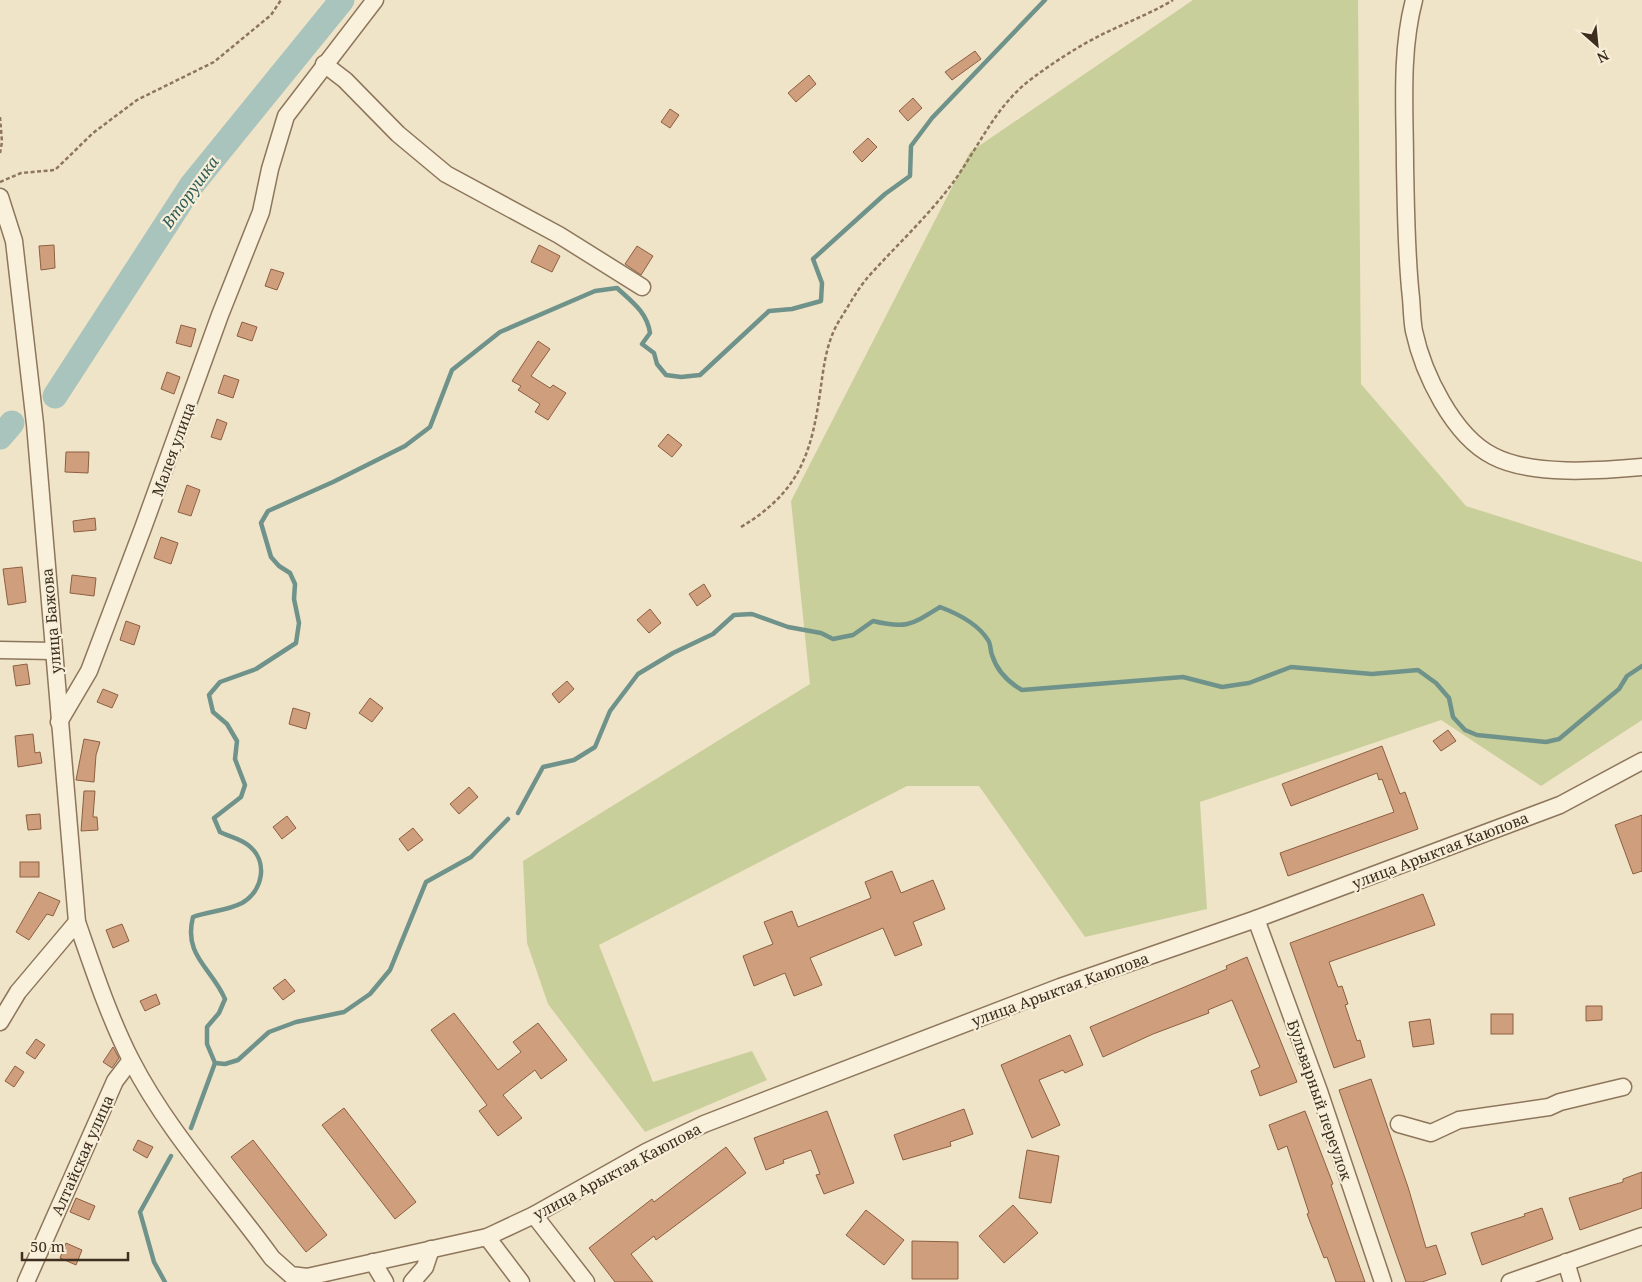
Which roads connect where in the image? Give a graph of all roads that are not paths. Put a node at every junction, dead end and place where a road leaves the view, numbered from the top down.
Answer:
1 (375, 0) edge
2 (1414, 0) edge
3 (324, 64) junction
4 (1, 202) edge
5 (642, 287) dead end
6 (1642, 467) edge
7 (0, 650) edge
8 (53, 651) junction
9 (59, 722) junction
10 (1642, 761) edge
11 (1256, 919) junction
12 (77, 922) junction
13 (0, 1022) edge
14 (131, 1060) junction
15 (1623, 1087) dead end
16 (1399, 1124) dead end
17 (534, 1215) junction
18 (1642, 1236) edge
19 (488, 1237) junction
20 (431, 1250) junction
21 (373, 1262) junction
22 (1566, 1262) junction
23 (288, 1279) edge
24 (26, 1282) edge
25 (385, 1282) edge
26 (412, 1282) edge
27 (521, 1282) edge
28 (586, 1282) edge
29 (1382, 1282) edge
30 (1510, 1282) edge
31 (1572, 1282) edge

1 - 3 street, Малея улица
2 - 6 street
3 - 5 street
3 - 9 street, Малея улица
4 - 8 street, улица Бажова
7 - 8 street
8 - 9 street, улица Бажова
9 - 12 street, улица Бажова
10 - 11 street, улица Арыктая Каюпова
11 - 17 street, улица Арыктая Каюпова
11 - 29 street, Бульварный переулок
12 - 13 street
12 - 14 street, улица Бажова
14 - 23 street, улица Бажова
14 - 24 street, Алтайская улица
15 - 16 street
17 - 19 street, улица Арыктая Каюпова
17 - 28 street
18 - 22 street
19 - 20 street, улица Арыктая Каюпова
19 - 27 street
20 - 21 street, улица Арыктая Каюпова
20 - 26 street
21 - 23 street, улица Арыктая Каюпова
21 - 25 street
22 - 30 street
22 - 31 street

